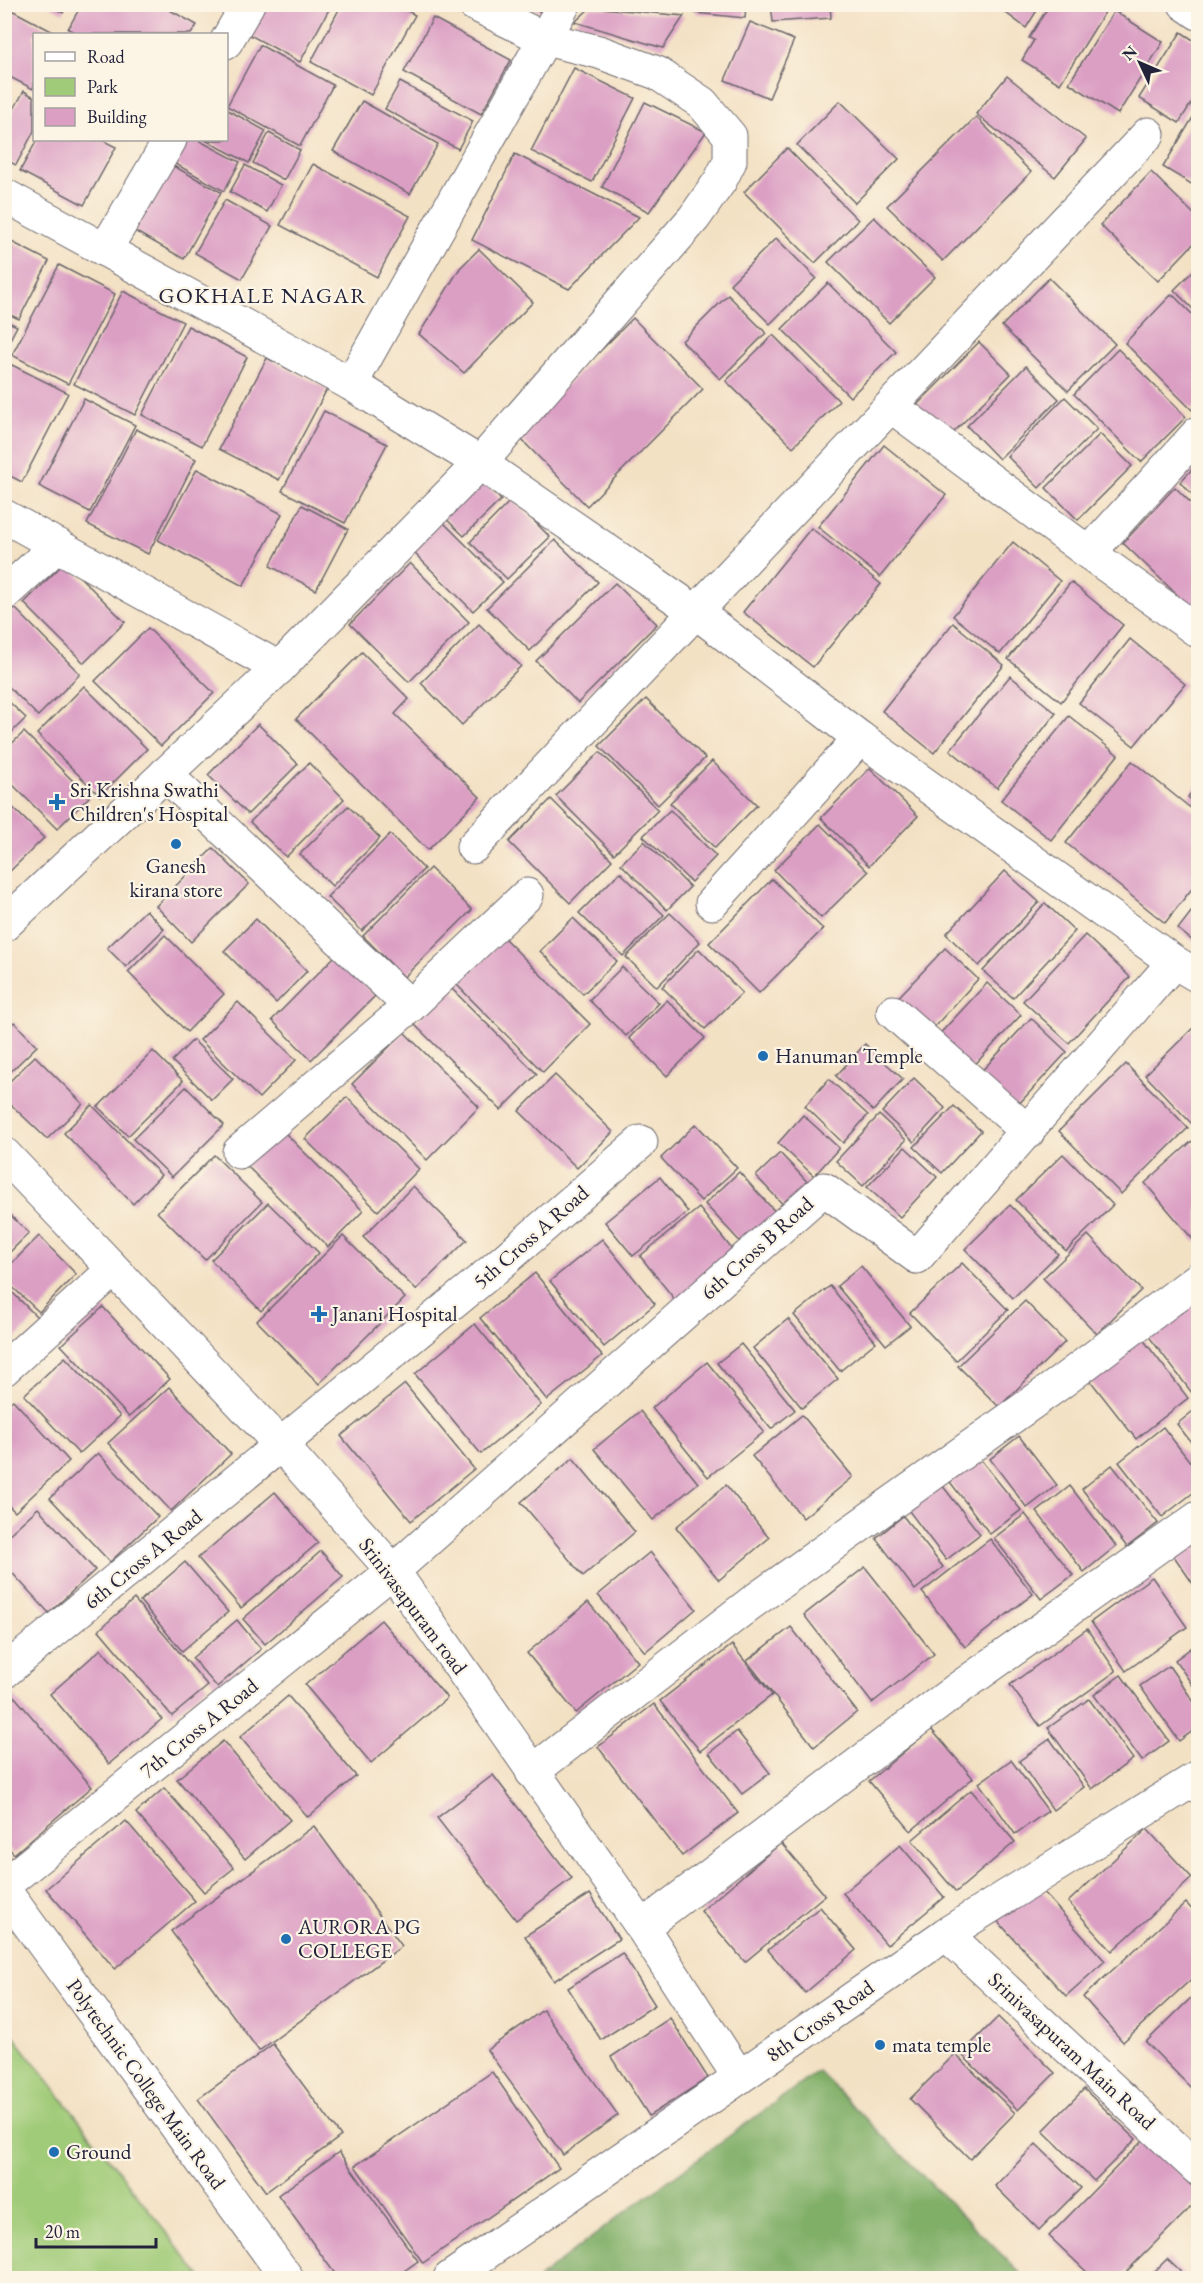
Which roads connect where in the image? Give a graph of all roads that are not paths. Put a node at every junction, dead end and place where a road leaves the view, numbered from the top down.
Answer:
1 (248, 4) edge
2 (474, 4) edge
3 (564, 4) edge
4 (228, 39) edge
5 (545, 39) junction
6 (1148, 134) dead end
7 (169, 141) edge
8 (4, 195) edge
9 (105, 250) junction
10 (351, 384) junction
11 (891, 406) junction
12 (1198, 433) edge
13 (480, 463) junction
14 (4, 516) edge
15 (58, 545) junction
16 (1089, 553) junction
17 (4, 594) edge
18 (696, 612) junction
19 (1198, 631) edge
20 (279, 668) junction
21 (860, 738) junction
22 (165, 774) junction
23 (473, 847) dead end
24 (527, 895) dead end
25 (712, 903) dead end
26 (4, 925) edge
27 (1186, 969) edge
28 (410, 1006) junction
29 (892, 1012) dead end
30 (1028, 1132) junction
31 (641, 1142) dead end
32 (239, 1152) dead end
33 (4, 1154) edge
34 (113, 1270) junction
35 (1198, 1279) edge
36 (4, 1368) edge
37 (282, 1446) junction
38 (1198, 1518) edge
39 (393, 1571) junction
40 (4, 1672) edge
41 (532, 1772) junction
42 (1198, 1777) edge
43 (4, 1888) edge
44 (642, 1927) junction
45 (946, 1934) junction
46 (739, 2077) junction
47 (1198, 2169) edge
48 (287, 2278) edge
49 (450, 2278) edge

1 - 4 street
2 - 5 street
3 - 5 street
5 - 10 street
5 - 13 street
6 - 11 street
7 - 9 street
8 - 9 street
9 - 10 street
10 - 13 street
11 - 16 street
11 - 18 street
12 - 16 street
13 - 18 street
13 - 20 street
14 - 15 street
15 - 17 street
15 - 20 street
16 - 19 street
18 - 21 street
18 - 23 street
20 - 22 street
21 - 25 street
21 - 27 street
22 - 26 street
22 - 28 street
24 - 28 street
27 - 30 street, 6th Cross B Road
28 - 32 street
29 - 30 street
30 - 39 street, 6th Cross B Road
31 - 37 street, 5th Cross A Road
33 - 34 street, Srinivasapuram road
34 - 36 street
34 - 37 street, Srinivasapuram road
35 - 41 street
37 - 39 street, Srinivasapuram road
37 - 40 street, 6th Cross A Road
38 - 44 street
39 - 41 street, Srinivasapuram road
39 - 43 street, 7th Cross A Road
41 - 44 street, Srinivasapuram road
42 - 45 street, 8th Cross Road
43 - 48 street, Polytechnic College Main Road
44 - 46 street, Srinivasapuram road
45 - 46 street, 8th Cross Road
45 - 47 street, Srinivasapuram Main Road
46 - 49 street, 8th Cross Road

